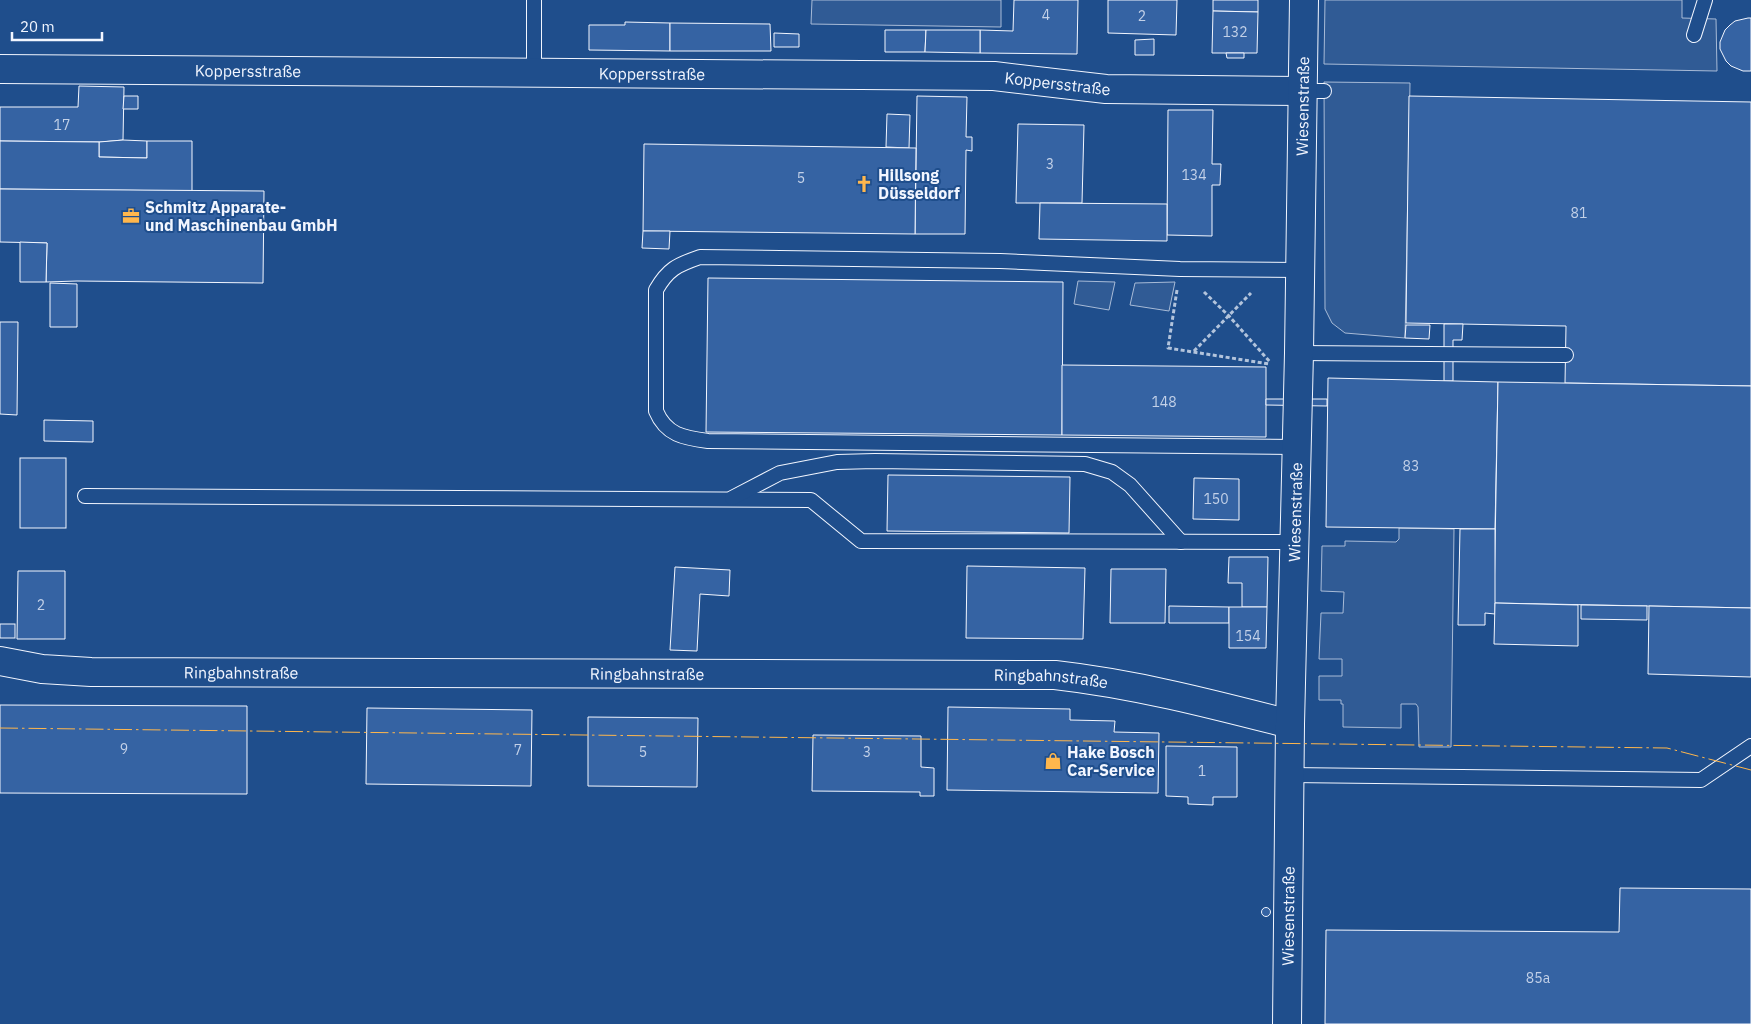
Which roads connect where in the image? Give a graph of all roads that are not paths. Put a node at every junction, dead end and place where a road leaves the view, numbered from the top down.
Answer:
1 (534, 0) edge
2 (1304, 0) edge
3 (1705, 0) edge
4 (1694, 35) dead end
5 (0, 69) edge
6 (534, 73) junction
7 (1313, 91) junction
8 (1287, 270) junction
9 (1299, 353) junction
10 (1566, 354) dead end
11 (1296, 447) junction
12 (85, 496) dead end
13 (729, 499) junction
14 (1181, 542) junction
15 (1294, 542) junction
16 (0, 661) edge
17 (1290, 724) junction
18 (1751, 746) edge
19 (1290, 775) junction
20 (1287, 1024) edge

1 - 6 lane
2 - 7 street, Wiesenstraße
3 - 4 lane
5 - 6 street, Koppersstraße
6 - 7 street, Koppersstraße
7 - 8 street, Wiesenstraße
8 - 9 street, Wiesenstraße
8 - 11 lane
9 - 10 lane
9 - 11 street, Wiesenstraße
11 - 15 street, Wiesenstraße
12 - 13 lane
13 - 14 lane
13 - 14 lane
14 - 15 lane
15 - 17 street, Wiesenstraße
16 - 17 street, Ringbahnstraße
17 - 19 street, Wiesenstraße
18 - 19 lane
19 - 20 street, Wiesenstraße

